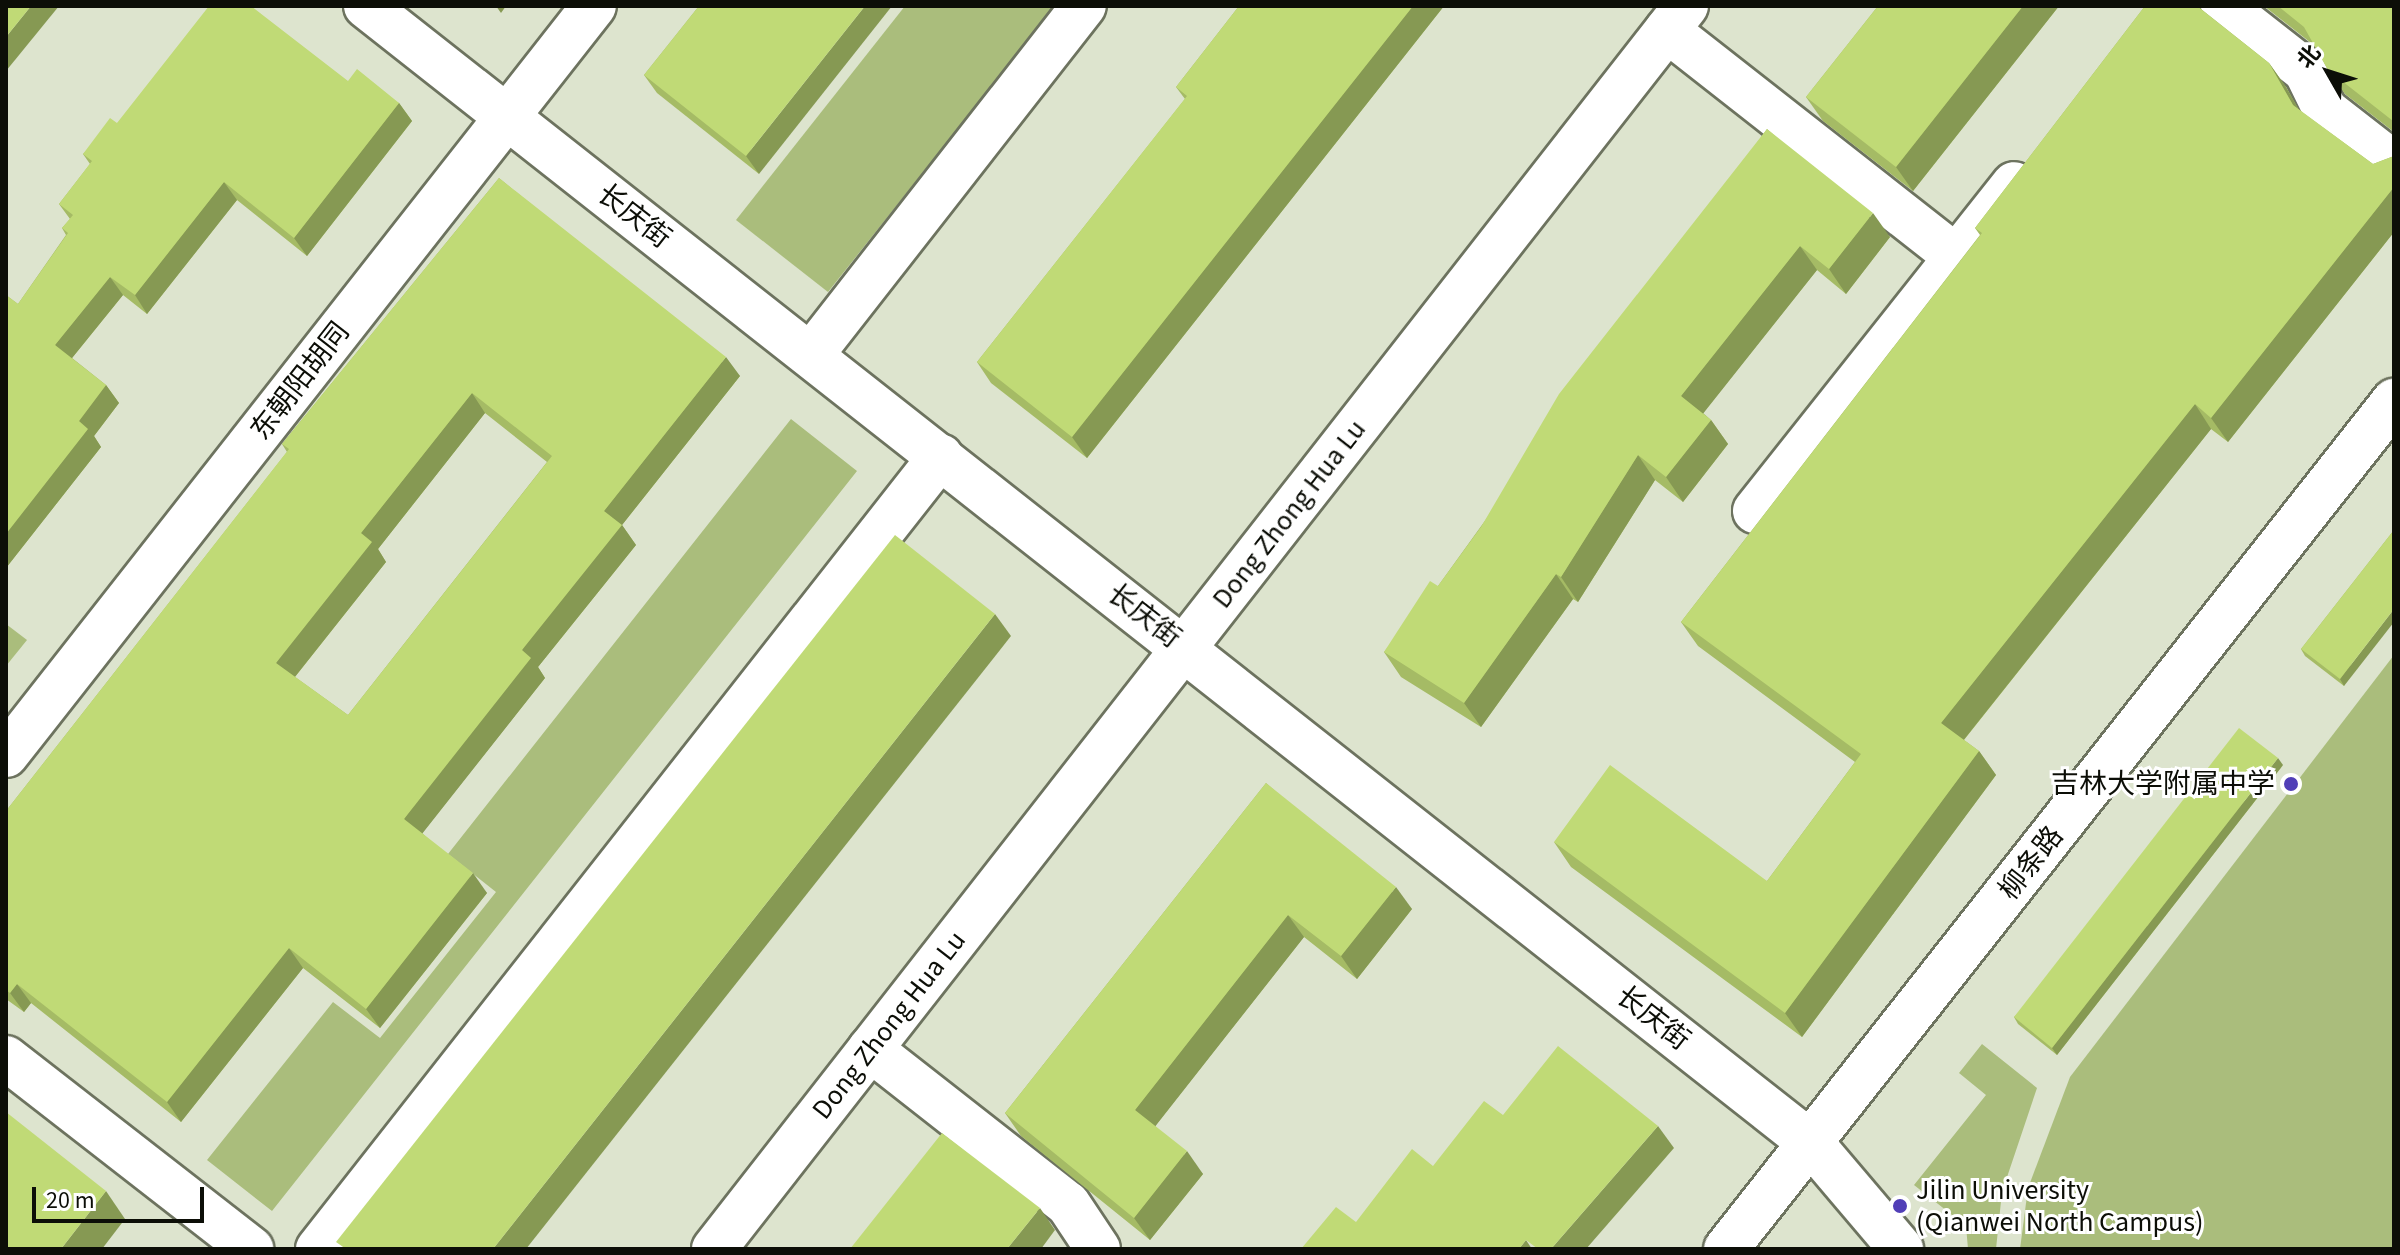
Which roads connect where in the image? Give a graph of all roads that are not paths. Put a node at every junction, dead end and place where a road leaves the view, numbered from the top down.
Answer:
1 (366, 6) edge
2 (594, 6) edge
3 (1084, 6) edge
4 (2223, 6) edge
5 (1676, 18) edge
6 (507, 117) junction
7 (2041, 149) edge
8 (2394, 164) edge
9 (1956, 257) junction
10 (811, 355) junction
11 (2394, 401) edge
12 (941, 456) junction
13 (1755, 511) dead end
14 (1184, 648) junction
15 (6, 755) edge
16 (870, 1049) junction
17 (6, 1058) edge
18 (1812, 1144) junction
19 (206, 1236) edge
20 (251, 1249) edge
21 (318, 1249) edge
22 (714, 1249) edge
23 (1098, 1249) edge
24 (1726, 1249) edge
25 (1901, 1249) edge

1 - 6 street, 长庆街
2 - 6 street, 东朝阳胡同
3 - 10 street
4 - 8 street
5 - 9 street
5 - 14 street, Dong Zhong Hua Lu
6 - 10 street, 长庆街
6 - 15 street, 东朝阳胡同
7 - 9 street
9 - 13 street
10 - 12 street, 长庆街
11 - 18 street, 柳条路
12 - 14 street, 长庆街
12 - 21 street
14 - 16 street, Dong Zhong Hua Lu
14 - 18 street, 长庆街
16 - 22 street, Dong Zhong Hua Lu
16 - 23 street
17 - 19 street
18 - 24 street, 柳条路
18 - 25 street, 长庆街
19 - 20 street

